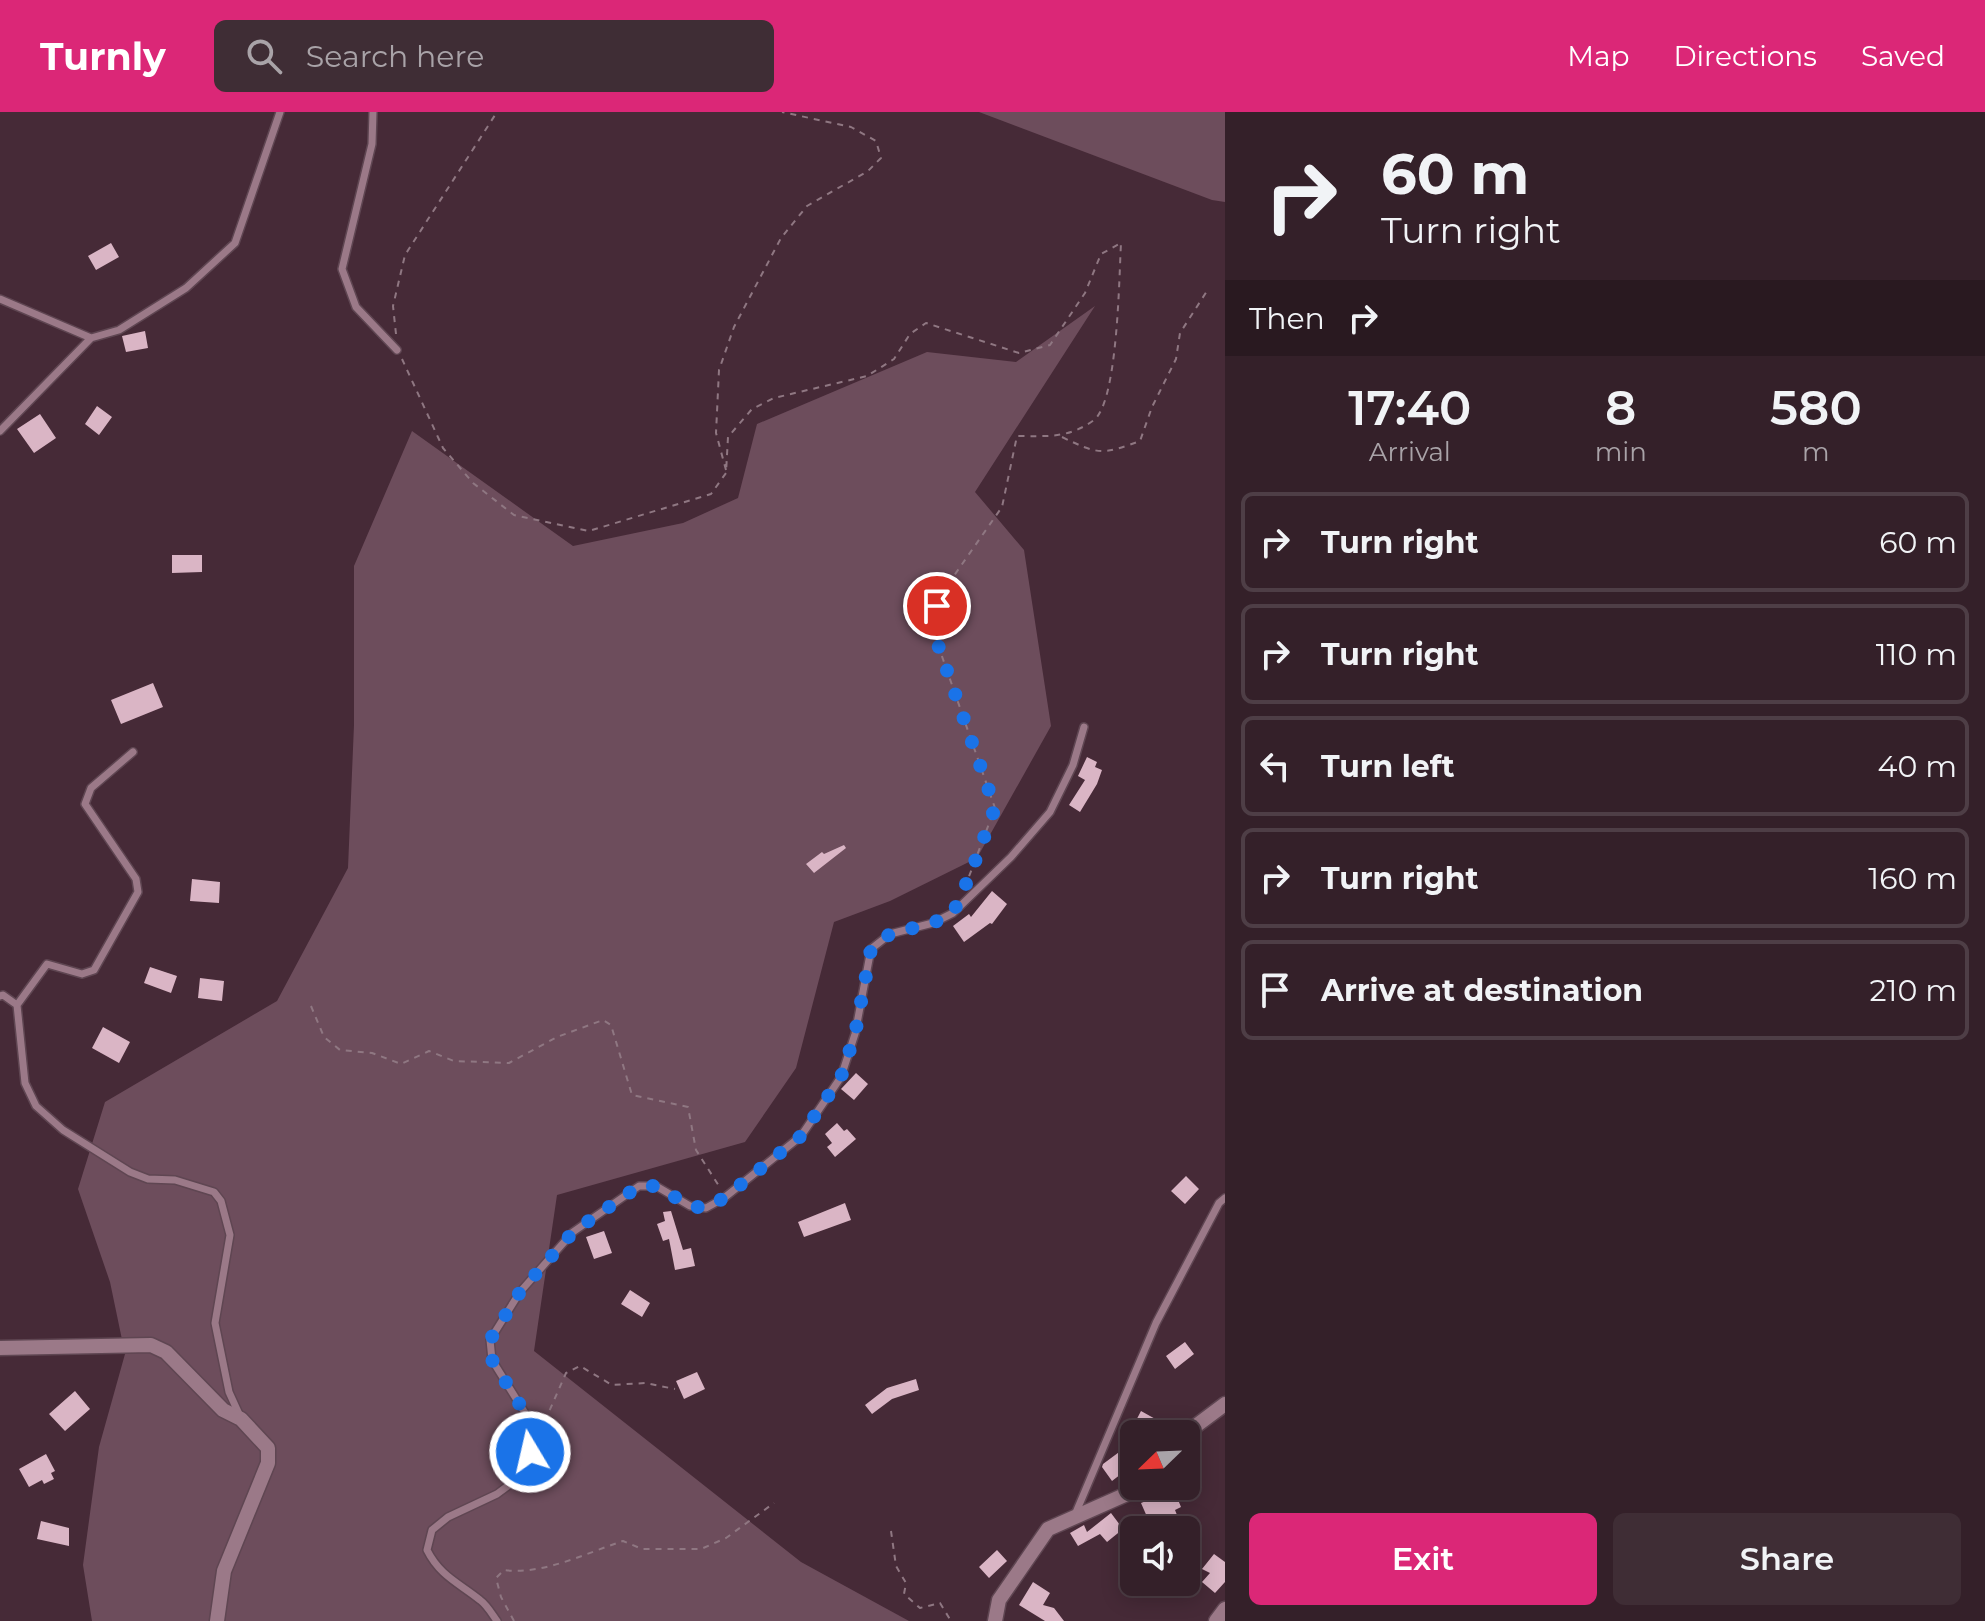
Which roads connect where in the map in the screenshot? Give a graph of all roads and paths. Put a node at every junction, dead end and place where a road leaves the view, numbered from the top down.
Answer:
1 (280, 112) edge
2 (373, 112) edge
3 (497, 112) edge
4 (782, 112) edge
5 (1207, 291) dead end
6 (0, 299) edge
7 (91, 338) junction
8 (397, 350) junction
9 (0, 431) edge
10 (1061, 437) junction
11 (726, 473) junction
12 (1084, 727) dead end
13 (133, 752) dead end
14 (964, 888) dead end
15 (0, 996) edge
16 (17, 1005) junction
17 (311, 1006) dead end
18 (724, 1198) junction
19 (1225, 1198) edge
20 (0, 1348) edge
21 (675, 1389) dead end
22 (1225, 1404) edge
23 (241, 1419) junction
24 (1200, 1423) edge
25 (530, 1452) junction
26 (1120, 1497) edge
27 (774, 1503) dead end
28 (1073, 1519) junction
29 (891, 1531) dead end
30 (1225, 1609) edge
31 (217, 1621) edge
32 (497, 1621) edge
33 (514, 1621) edge
34 (951, 1621) edge
35 (995, 1621) edge
36 (1216, 1621) edge

1 - 7 lane
2 - 8 lane
3 - 8 path
4 - 11 path
5 - 10 path
6 - 7 lane
7 - 9 lane
8 - 11 path
10 - 11 path
10 - 14 path
12 - 18 lane
13 - 16 lane
15 - 16 lane
16 - 23 lane
17 - 18 path
18 - 25 lane
19 - 28 lane
20 - 23 street
21 - 25 path
22 - 24 street
23 - 31 street
25 - 32 lane
26 - 28 street
27 - 33 path
28 - 35 street
29 - 34 path
30 - 36 street

